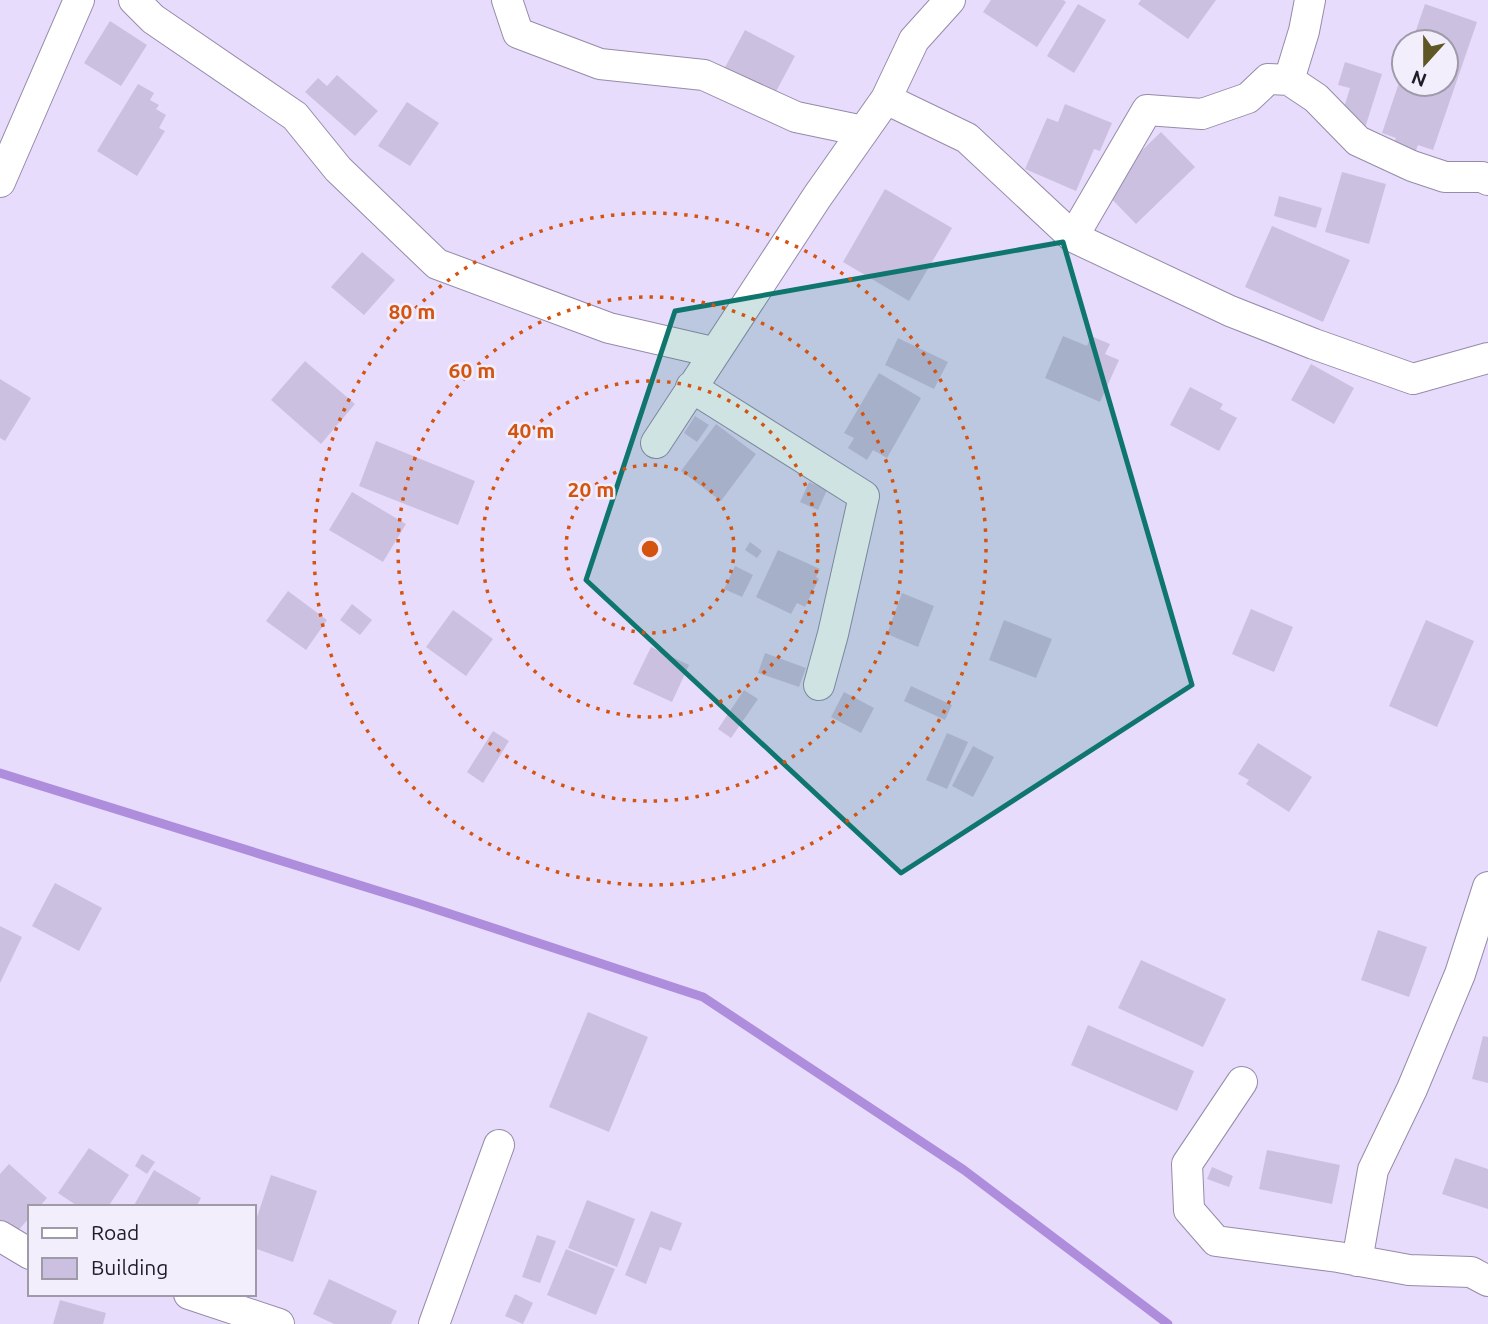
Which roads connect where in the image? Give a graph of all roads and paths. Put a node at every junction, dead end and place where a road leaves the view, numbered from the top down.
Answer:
1 (79, 0) edge
2 (134, 0) edge
3 (507, 0) edge
4 (950, 0) edge
5 (1310, 0) edge
6 (1289, 80) junction
7 (886, 99) junction
8 (863, 131) junction
9 (1488, 180) edge
10 (0, 183) edge
11 (1073, 237) junction
12 (713, 352) junction
13 (1488, 358) edge
14 (691, 387) junction
15 (656, 443) dead end
16 (819, 685) dead end
17 (1488, 887) edge
18 (1242, 1082) dead end
19 (499, 1145) dead end
20 (0, 1236) edge
21 (28, 1253) edge
22 (1357, 1261) junction
23 (1488, 1281) edge
24 (195, 1296) edge
25 (279, 1324) edge
26 (434, 1324) edge

1 - 10 street
2 - 12 street
3 - 8 street
4 - 7 street
5 - 6 street
6 - 9 street
6 - 11 street
7 - 8 street
7 - 11 street
8 - 12 street
11 - 13 street
12 - 14 street
14 - 15 street
14 - 16 street
17 - 22 street
18 - 22 street
19 - 26 street
20 - 21 street
22 - 23 street
24 - 25 street

